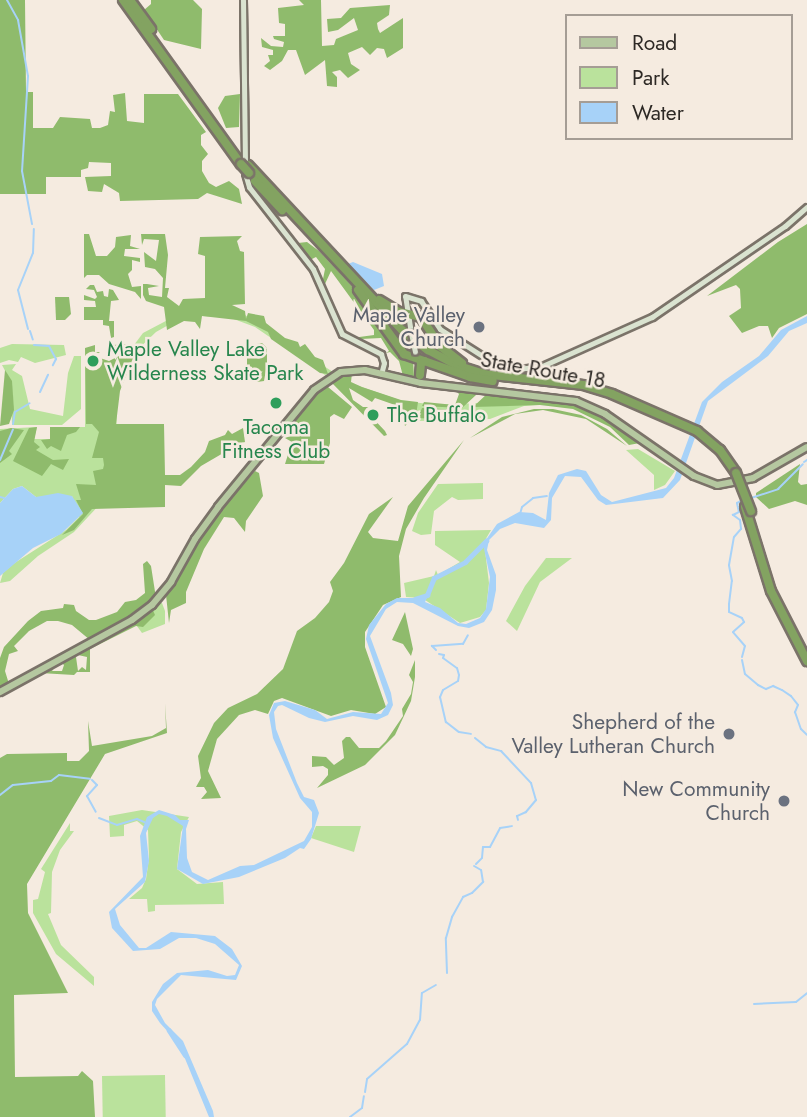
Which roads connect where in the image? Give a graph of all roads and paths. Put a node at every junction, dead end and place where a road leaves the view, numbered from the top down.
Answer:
1 (123, 0) edge
2 (130, 0) edge
3 (243, 0) edge
4 (245, 167) junction
5 (807, 206) edge
6 (325, 249) junction
7 (356, 288) junction
8 (413, 297) junction
9 (404, 308) junction
10 (419, 366) junction
11 (381, 374) junction
12 (404, 379) junction
13 (529, 379) junction
14 (501, 382) junction
15 (683, 426) junction
16 (807, 447) edge
17 (748, 509) junction
18 (807, 651) edge
19 (807, 661) edge
20 (0, 692) edge

1 - 4 highway, State Route 18
2 - 4 highway, State Route 18
3 - 4 main road
4 - 6 highway, State Route 18
4 - 7 highway, State Route 18
4 - 11 main road
5 - 8 main road
6 - 9 highway
6 - 13 highway, State Route 18
7 - 10 highway
7 - 14 highway, State Route 18
8 - 9 main road
8 - 9 main road
9 - 10 main road, bridge
9 - 13 highway
10 - 12 main road
10 - 12 main road
10 - 14 highway
10 - 16 main road
11 - 12 main road
11 - 20 main road
13 - 15 highway, State Route 18
14 - 15 highway, State Route 18
15 - 17 highway, State Route 18, bridge
17 - 18 highway, State Route 18
17 - 19 highway, State Route 18

